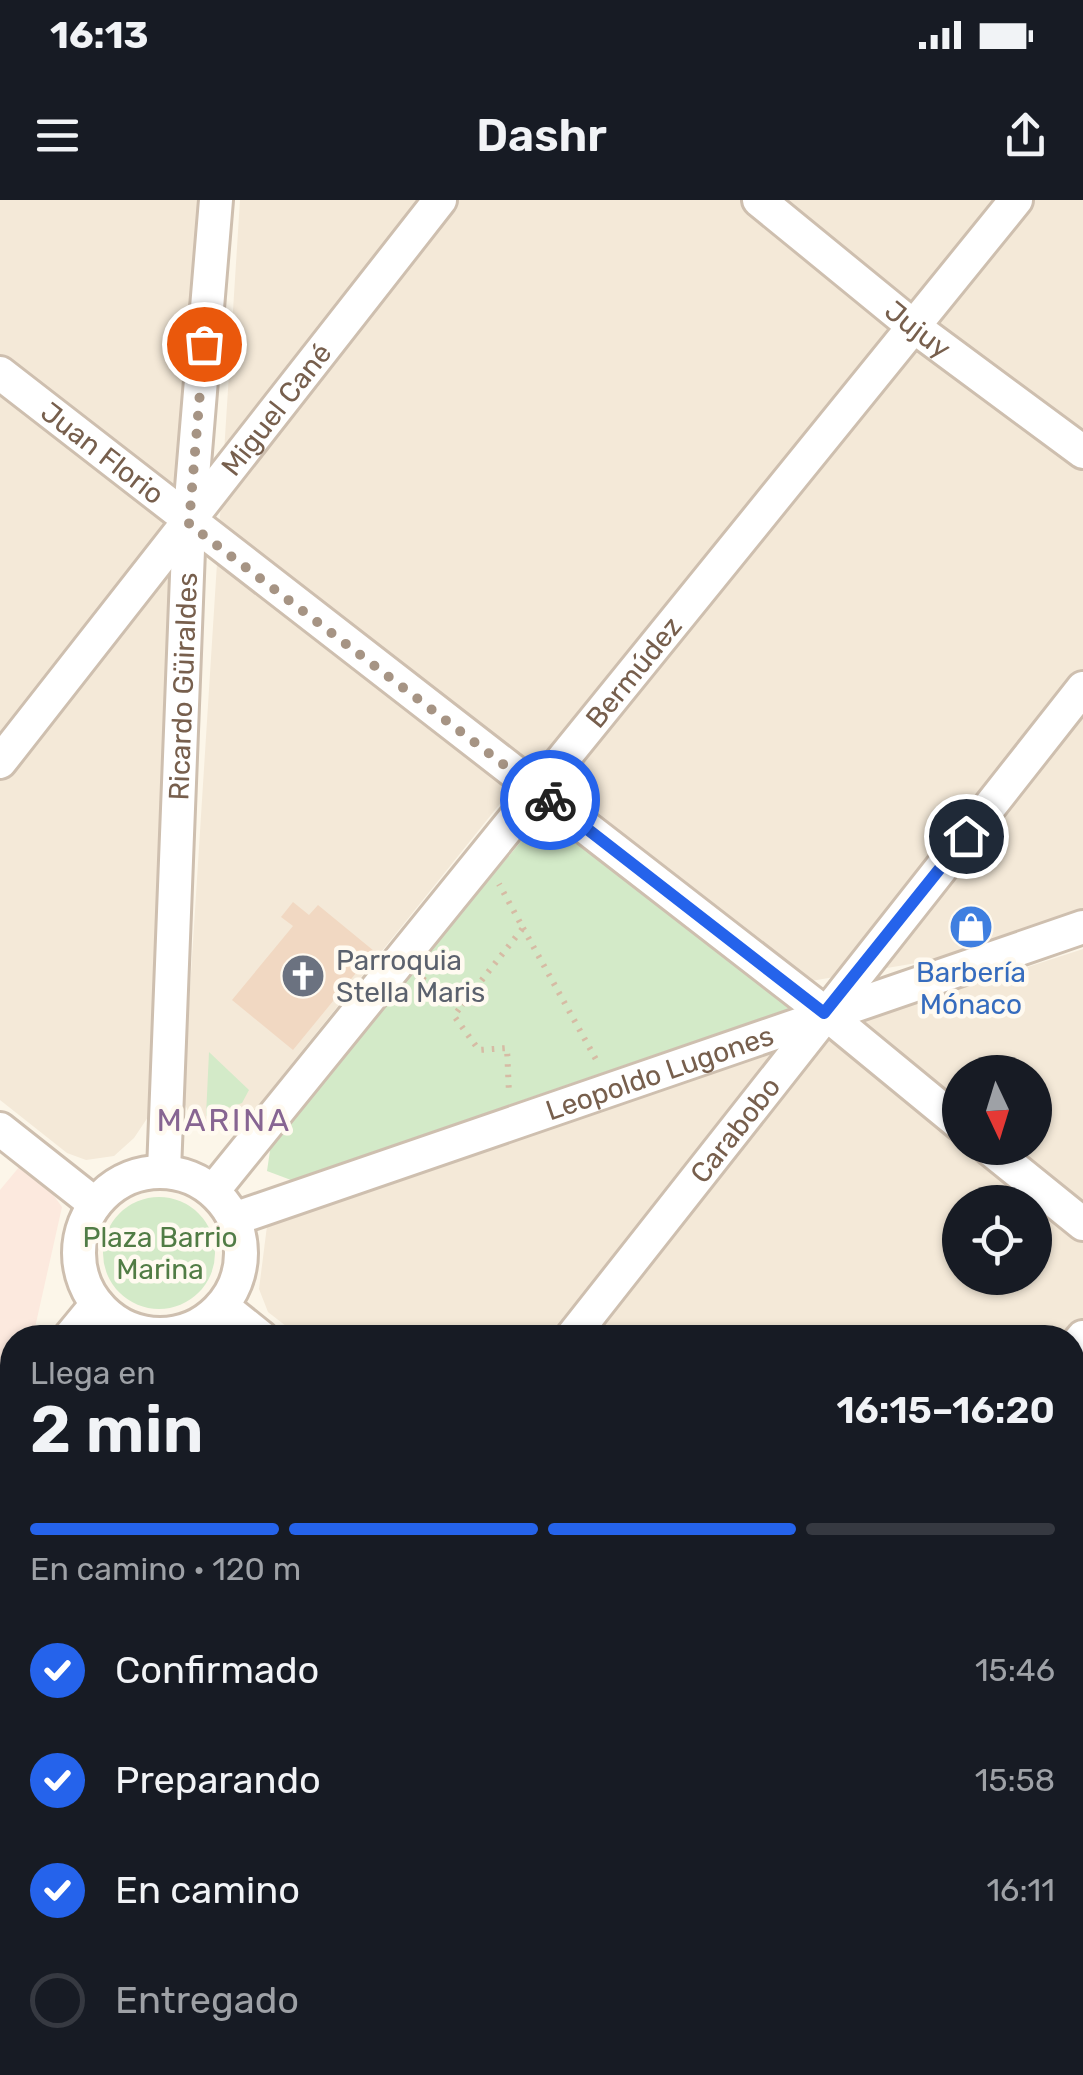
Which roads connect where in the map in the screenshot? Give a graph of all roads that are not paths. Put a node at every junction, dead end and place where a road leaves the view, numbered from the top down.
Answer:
1 (216, 200) edge
2 (440, 200) edge
3 (759, 200) edge
4 (1016, 200) edge
5 (914, 326) junction
6 (0, 373) edge
7 (1083, 452) edge
8 (189, 524) junction
9 (1083, 688) edge
10 (0, 762) edge
11 (538, 791) junction
12 (1083, 928) edge
13 (824, 1013) junction
14 (942, 1109) edge
15 (0, 1128) edge
16 (1010, 1165) edge
17 (164, 1172) junction
18 (223, 1202) junction
19 (95, 1204) junction
20 (1083, 1224) edge
21 (97, 1304) junction
22 (222, 1306) junction
23 (80, 1325) edge
24 (125, 1325) edge
25 (196, 1325) edge
26 (246, 1325) edge
27 (581, 1325) edge

1 - 8 street, Ricardo Güiraldes
2 - 8 street, Miguel Cané
3 - 5 street, Jujuy
4 - 5 street, Bermúdez
5 - 7 street, Jujuy
5 - 11 street, Bermúdez
6 - 8 street, Juan Florio
8 - 10 street, Miguel Cané
8 - 11 street, Juan Florio
8 - 17 street, Ricardo Güiraldes
9 - 13 street, Carabobo
11 - 13 street, Juan Florio
11 - 18 street, Bermúdez
12 - 13 street, Leopoldo Lugones
13 - 14 street, Juan Florio
13 - 18 street, Leopoldo Lugones
13 - 27 street, Carabobo
15 - 19 street
16 - 20 street
17 - 18 street
17 - 19 street
18 - 22 street
19 - 21 street
21 - 23 street
21 - 24 street
22 - 25 street
22 - 26 street

